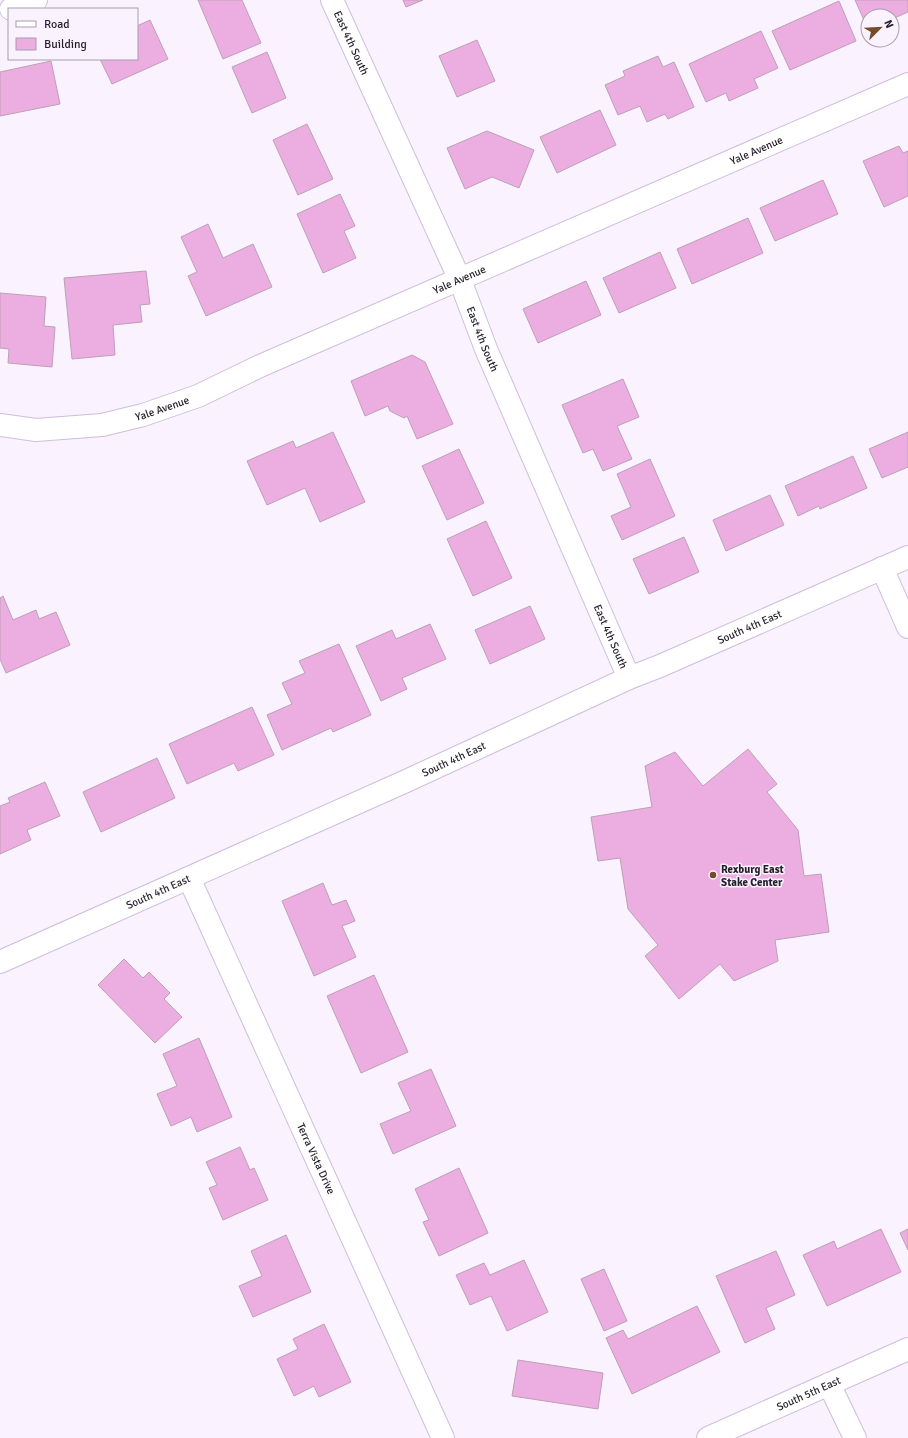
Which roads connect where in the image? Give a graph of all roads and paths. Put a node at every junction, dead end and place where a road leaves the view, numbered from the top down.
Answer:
1 (36, 0) edge
2 (332, 0) edge
3 (13, 8) edge
4 (908, 84) edge
5 (460, 280) junction
6 (0, 425) edge
7 (908, 557) edge
8 (882, 568) junction
9 (908, 627) edge
10 (630, 678) junction
11 (190, 878) junction
12 (0, 962) edge
13 (908, 1349) edge
14 (829, 1384) junction
15 (443, 1438) edge
16 (708, 1438) edge
17 (855, 1438) edge

1 - 3 street
2 - 5 street, East 4th South
4 - 5 street, Yale Avenue
5 - 6 street, Yale Avenue
5 - 10 street, East 4th South
7 - 8 street, South 4th East
8 - 9 street
8 - 10 street, South 4th East
10 - 11 street, South 4th East
11 - 12 street, South 4th East
11 - 15 street, Terra Vista Drive
13 - 14 street, South 5th East
14 - 16 street, South 5th East
14 - 17 street

